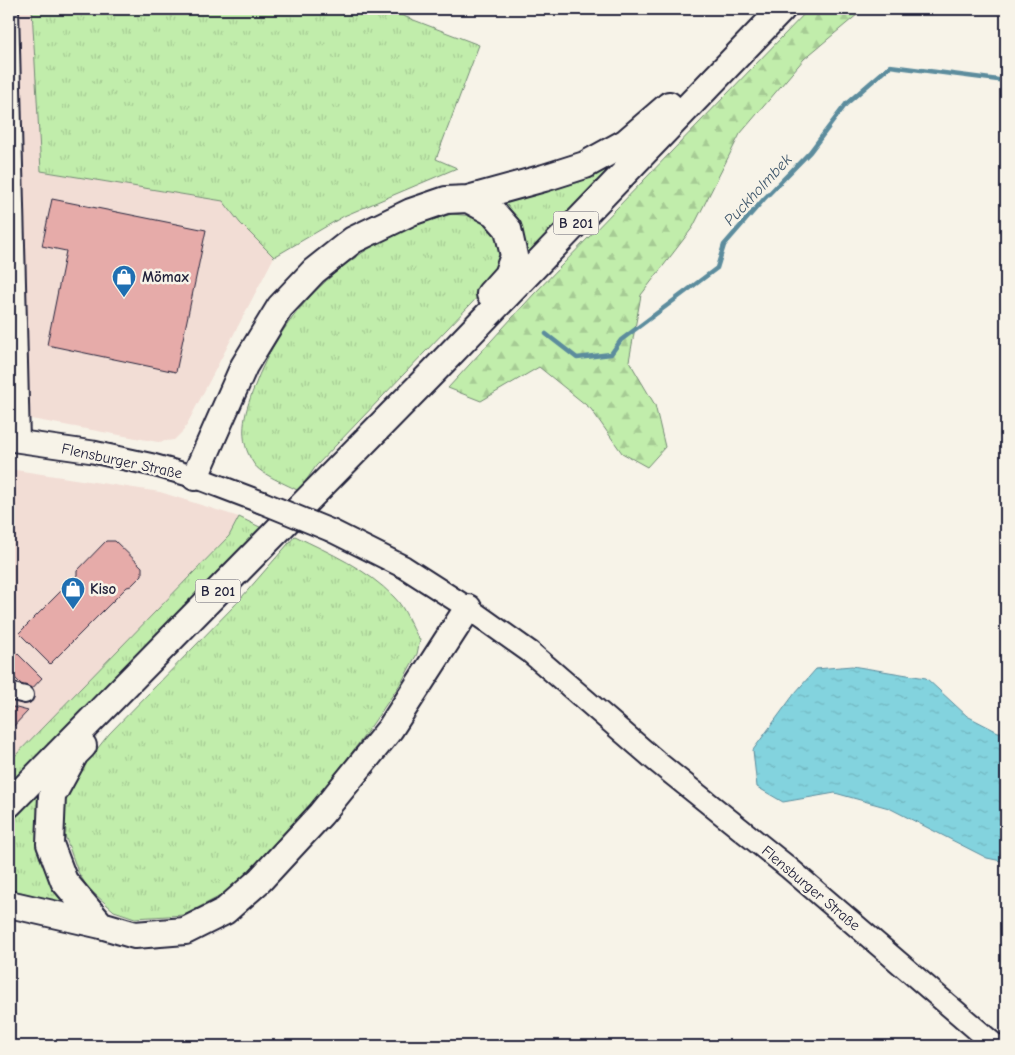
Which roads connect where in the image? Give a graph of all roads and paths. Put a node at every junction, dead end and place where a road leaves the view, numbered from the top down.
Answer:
1 (10, 9) edge
2 (782, 9) edge
3 (719, 75) junction
4 (468, 198) junction
5 (434, 371) junction
6 (15, 440) edge
7 (195, 477) junction
8 (468, 608) junction
9 (142, 670) junction
10 (9, 691) edge
11 (25, 695) dead end
12 (9, 804) edge
13 (9, 904) edge
14 (101, 925) junction
15 (996, 1046) edge

1 - 6 street
2 - 3 main road, B 201
3 - 4 main road
3 - 5 main road, B 201
4 - 5 main road
4 - 7 main road
5 - 9 main road, B 201
6 - 7 street, Flensburger Straße
7 - 8 street, Flensburger Straße, bridge
8 - 14 main road
8 - 15 street, Flensburger Straße
9 - 12 main road, B 201
9 - 14 main road
10 - 11 street
13 - 14 main road

